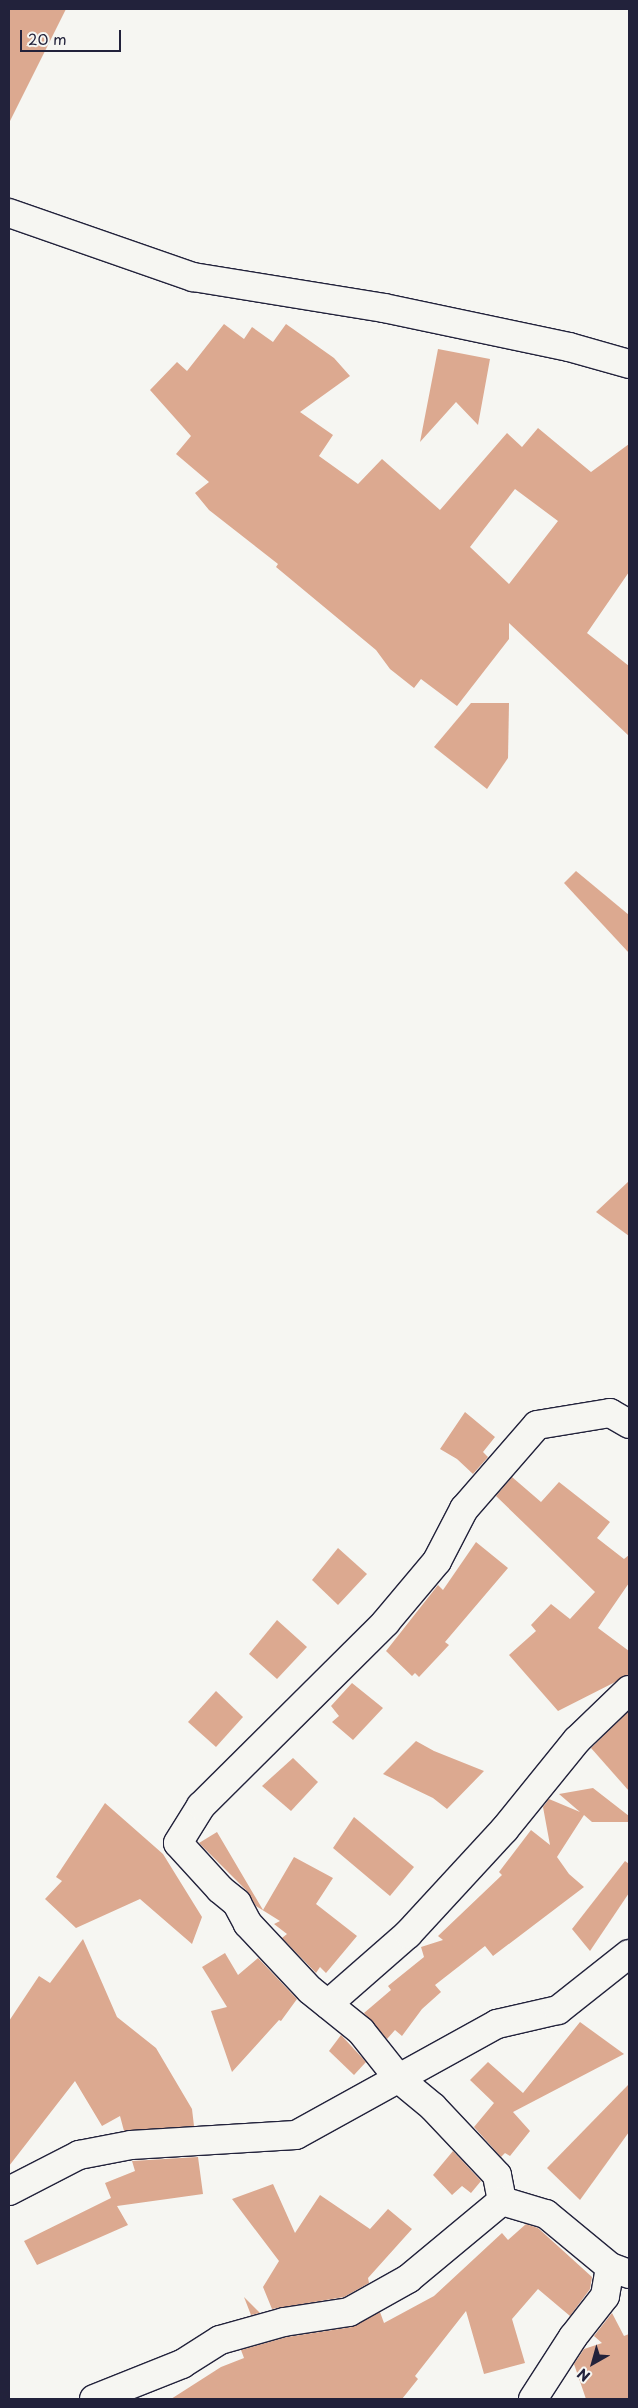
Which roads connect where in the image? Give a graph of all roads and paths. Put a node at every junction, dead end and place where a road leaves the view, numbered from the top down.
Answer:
1 (9, 212) edge
2 (629, 364) edge
3 (629, 1424) edge
4 (629, 1690) edge
5 (629, 1954) edge
6 (328, 2004) junction
7 (399, 2079) junction
8 (9, 2191) edge
9 (502, 2201) junction
10 (620, 2270) edge
11 (94, 2399) edge
12 (533, 2399) edge

1 - 2 street
3 - 6 street
4 - 6 street
5 - 7 street
6 - 7 street
7 - 8 street
7 - 9 street
9 - 10 street
9 - 11 street
10 - 12 street

